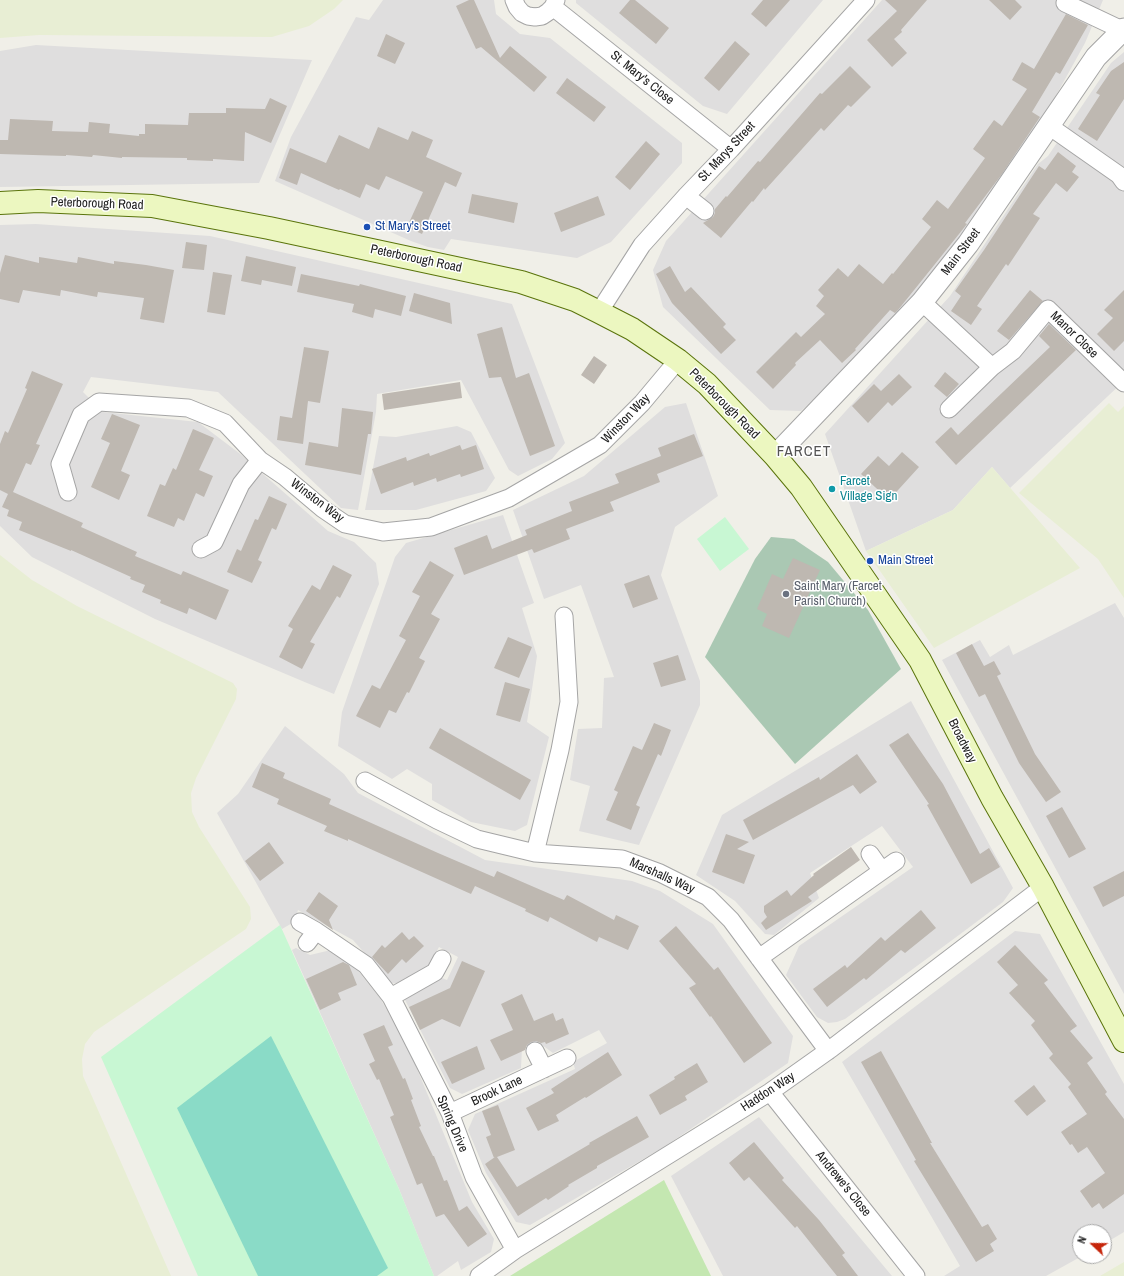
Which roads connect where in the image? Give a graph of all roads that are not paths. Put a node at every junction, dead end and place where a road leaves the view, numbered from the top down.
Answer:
1 (514, 0) edge
2 (866, 0) edge
3 (555, 3) edge
4 (1065, 3) dead end
5 (1123, 29) edge
6 (1049, 126) junction
7 (731, 149) junction
8 (1124, 182) edge
9 (686, 196) junction
10 (0, 203) edge
11 (705, 211) dead end
12 (922, 302) junction
13 (599, 312) junction
14 (678, 360) junction
15 (992, 367) junction
16 (1124, 383) edge
17 (949, 409) dead end
18 (775, 456) junction
19 (260, 460) junction
20 (68, 492) dead end
21 (201, 549) dead end
22 (564, 616) dead end
23 (365, 781) dead end
24 (535, 853) junction
25 (870, 854) dead end
26 (1043, 887) junction
27 (300, 922) dead end
28 (442, 958) dead end
29 (759, 958) junction
30 (391, 997) junction
31 (1124, 1041) edge
32 (535, 1051) dead end
33 (828, 1051) junction
34 (567, 1058) dead end
35 (544, 1069) junction
36 (770, 1092) junction
37 (450, 1113) junction
38 (515, 1250) junction
39 (479, 1276) edge
40 (916, 1276) edge

1 - 3 street, St. Mary's Close
2 - 7 street, St. Marys Street
3 - 7 street, St. Mary's Close
4 - 5 street
5 - 6 street, Main Street
6 - 8 street
6 - 12 street, Main Street
7 - 9 street, St. Marys Street
9 - 11 street
9 - 13 street, St. Marys Street
10 - 13 main road, Peterborough Road
12 - 15 street
12 - 18 street, Main Street
13 - 14 main road, Peterborough Road
14 - 18 main road, Peterborough Road
14 - 19 street, Winston Way
15 - 16 street, Manor Close
15 - 17 street, Manor Close
18 - 26 main road, Broadway
19 - 20 street, Winston Way
19 - 21 street
22 - 24 street
23 - 24 street, Marshalls Way
24 - 29 street, Marshalls Way
25 - 29 street
26 - 31 main road, Broadway
26 - 33 street, Haddon Way
27 - 30 street, Spring Drive
28 - 30 street
29 - 33 street, Marshalls Way
30 - 37 street, Spring Drive
32 - 35 street
33 - 36 street, Haddon Way
34 - 35 street, Brook Lane
35 - 37 street, Brook Lane
36 - 38 street, Haddon Way
36 - 40 street, Andrewe's Close
37 - 38 street, Spring Drive
38 - 39 street, Haddon Way

